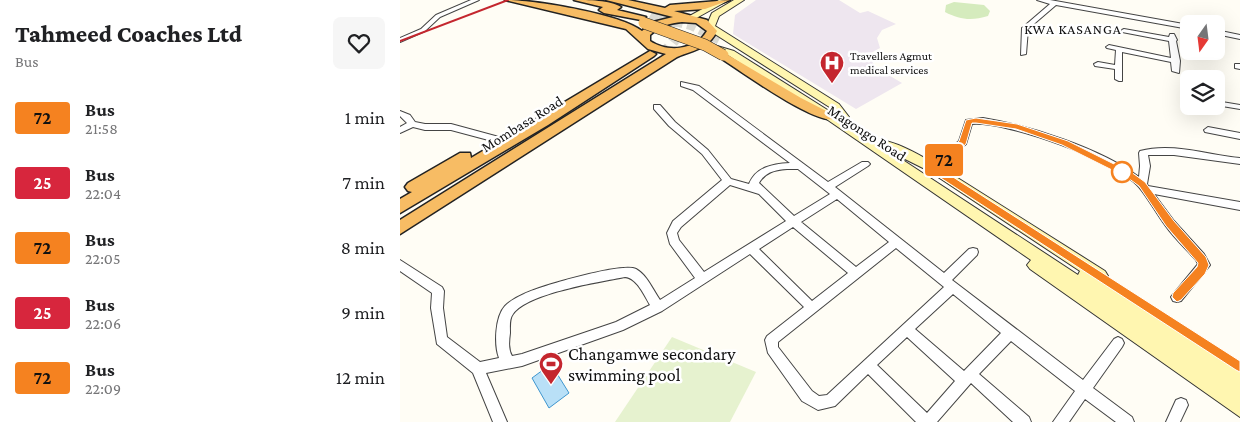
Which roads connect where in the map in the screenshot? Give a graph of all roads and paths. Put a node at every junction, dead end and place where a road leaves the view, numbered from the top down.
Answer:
1 (476, 0) edge
2 (510, 0) edge
3 (535, 0) edge
4 (556, 0) edge
5 (579, 0) edge
6 (610, 0) edge
7 (725, 0) edge
8 (1040, 0) edge
9 (738, 1) edge
10 (1054, 3) junction
11 (647, 15) junction
12 (688, 19) junction
13 (1170, 24) junction
14 (1180, 26) edge
15 (710, 27) junction
16 (723, 31) junction
17 (1124, 31) dead end
18 (1225, 34) edge
19 (1240, 37) edge
20 (400, 40) edge
21 (1174, 40) junction
22 (1109, 47) dead end
23 (650, 48) junction
24 (691, 48) junction
25 (1119, 49) junction
26 (1023, 54) dead end
27 (1176, 61) junction
28 (1098, 64) dead end
29 (1119, 68) junction
30 (1176, 71) dead end
31 (1119, 79) dead end
32 (684, 84) dead end
33 (1225, 104) edge
34 (657, 107) dead end
35 (1240, 107) edge
36 (400, 113) edge
37 (829, 116) junction
38 (412, 124) junction
39 (400, 130) edge
40 (1208, 130) dead end
41 (1240, 136) edge
42 (496, 139) junction
43 (862, 139) junction
44 (886, 145) junction
45 (1240, 161) edge
46 (865, 164) dead end
47 (800, 166) junction
48 (933, 168) junction
49 (728, 181) junction
50 (1144, 187) junction
51 (832, 190) junction
52 (760, 191) junction
53 (400, 194) edge
54 (965, 203) junction
55 (1240, 206) edge
56 (400, 207) edge
57 (400, 218) edge
58 (793, 221) junction
59 (400, 228) edge
60 (896, 242) junction
61 (751, 248) junction
62 (973, 252) dead end
63 (400, 265) edge
64 (856, 273) junction
65 (702, 279) junction
66 (948, 283) junction
67 (1177, 297) dead end
68 (658, 307) junction
69 (812, 308) junction
70 (906, 329) junction
71 (1010, 333) junction
72 (1118, 343) dead end
73 (510, 362) junction
74 (868, 365) junction
75 (1240, 366) edge
76 (478, 369) junction
77 (967, 377) junction
78 (1240, 377) edge
79 (1086, 390) junction
80 (1240, 392) edge
81 (1181, 405) dead end
82 (1240, 407) edge
83 (500, 422) edge
84 (927, 422) edge
85 (1024, 422) edge
86 (1060, 422) edge
87 (1127, 422) edge
88 (1173, 422) edge

1 - 20 street
2 - 23 highway
3 - 11 highway
4 - 11 highway
5 - 11 highway
6 - 11 highway
7 - 11 highway
7 - 12 main road
8 - 10 street
9 - 15 main road
9 - 16 main road
10 - 13 street
10 - 26 street
11 - 12 highway
11 - 37 highway, bridge
12 - 15 highway
12 - 23 highway
13 - 14 street
13 - 21 street
15 - 16 main road, Magongo Road
15 - 24 highway
16 - 44 main road, Magongo Road
17 - 21 street
18 - 19 street
21 - 27 street
22 - 25 street
23 - 24 highway
23 - 42 highway
23 - 56 highway, Mombasa Road
23 - 57 highway, Mombasa Road
24 - 37 main road, Magongo Road
24 - 59 highway
25 - 27 street
25 - 29 street
27 - 30 street
28 - 29 street
29 - 31 street
32 - 47 street
33 - 35 street
34 - 49 street
36 - 38 street
37 - 43 main road, Magongo Road
38 - 39 street
38 - 42 street
40 - 41 street
42 - 53 highway
43 - 54 main road
43 - 82 main road
44 - 48 main road
44 - 54 main road, Magongo Road
45 - 50 street
46 - 51 street
47 - 51 street
47 - 52 street
48 - 50 street
48 - 75 main road
49 - 52 street
49 - 65 street
50 - 55 street
50 - 67 street
51 - 58 street
51 - 60 street
52 - 58 street
54 - 78 main road, Magongo Road
54 - 80 main road
58 - 61 street
58 - 64 street
60 - 64 street
60 - 66 street
61 - 65 street
61 - 69 street
62 - 66 street
63 - 76 street
64 - 69 street
65 - 68 street
66 - 70 street
66 - 71 street
68 - 73 street
68 - 73 street
69 - 74 street
70 - 74 street
70 - 77 street
71 - 77 street
71 - 79 street
72 - 79 street
73 - 76 street
74 - 84 street
76 - 83 street
77 - 84 street
77 - 85 street
79 - 86 street
79 - 87 street
81 - 88 street

